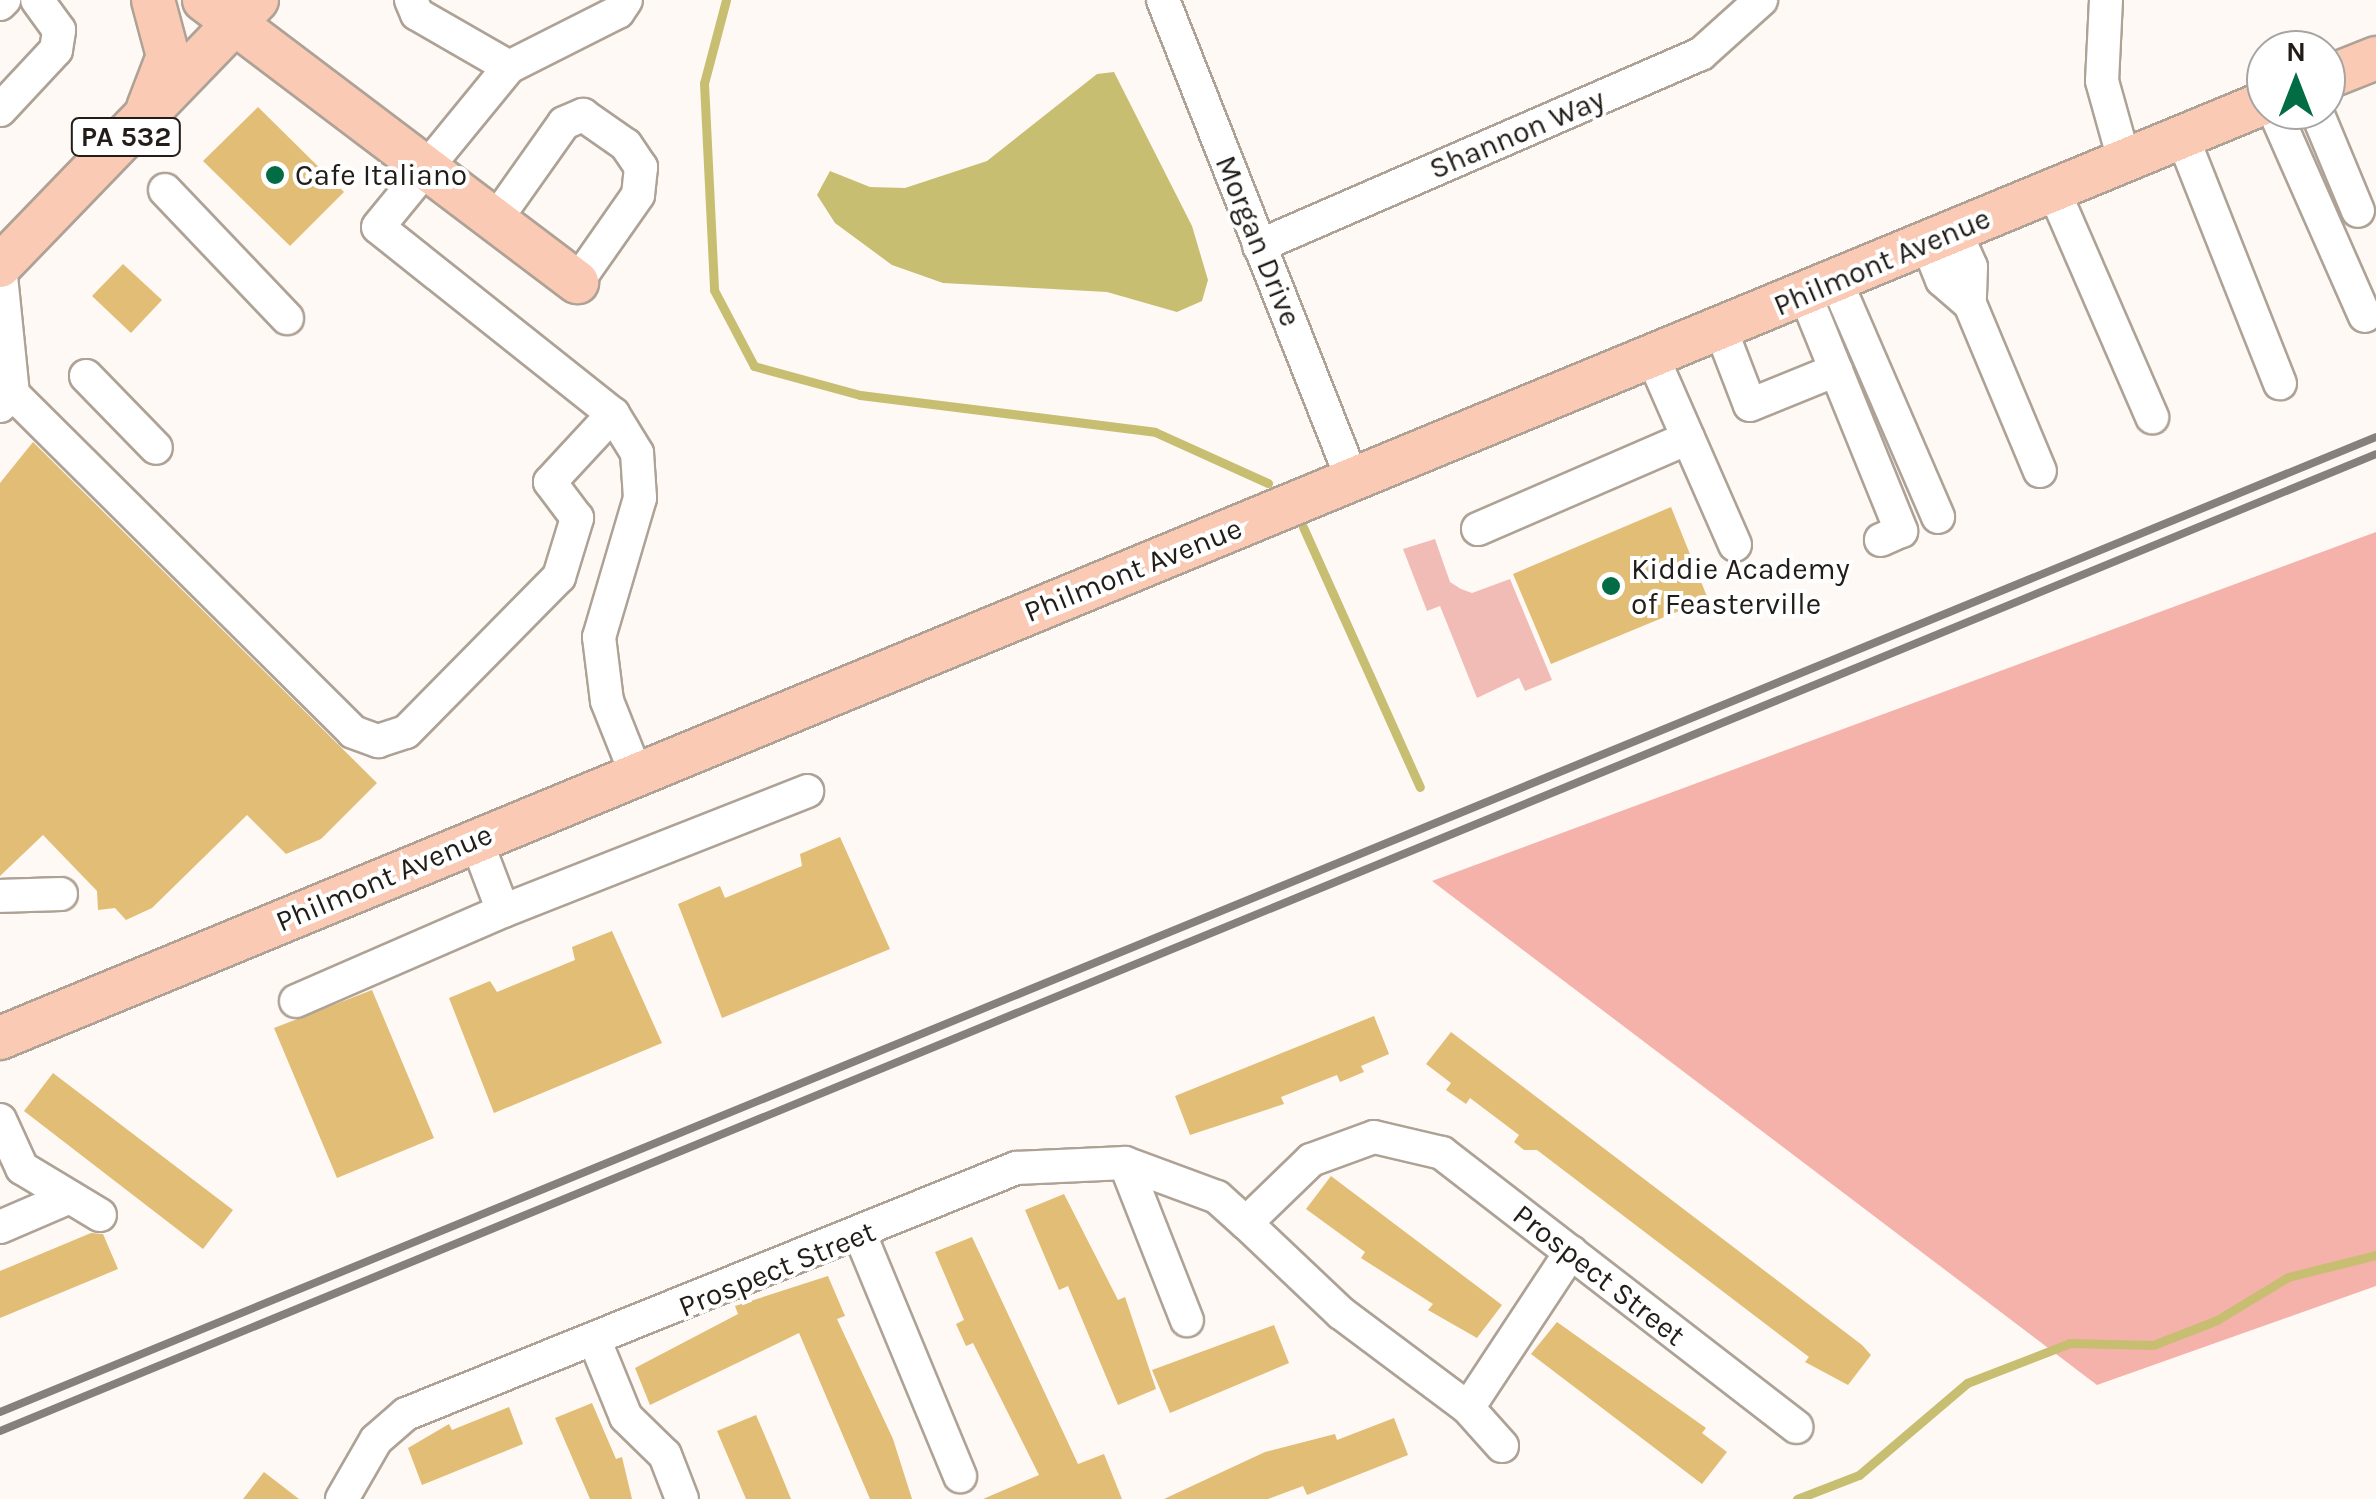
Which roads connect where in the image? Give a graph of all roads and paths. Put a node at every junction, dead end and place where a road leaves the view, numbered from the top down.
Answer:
1 (37, 0) edge
2 (153, 0) edge
3 (204, 0) edge
4 (410, 0) edge
5 (626, 0) edge
6 (1163, 0) edge
7 (1762, 0) edge
8 (2106, 0) edge
9 (247, 13) edge
10 (2376, 58) edge
11 (509, 67) junction
12 (2346, 70) edge
13 (0, 110) edge
14 (2246, 110) edge
15 (144, 119) junction
16 (2283, 130) edge
17 (2324, 130) edge
18 (2182, 136) junction
19 (2124, 160) junction
20 (429, 170) junction
21 (2054, 189) junction
22 (164, 190) dead end
23 (2358, 211) dead end
24 (494, 222) junction
25 (1941, 237) junction
26 (1259, 246) junction
27 (0, 266) edge
28 (577, 282) joint
29 (1821, 288) junction
30 (2365, 316) dead end
31 (287, 318) dead end
32 (1721, 330) junction
33 (1653, 358) junction
34 (1836, 370) junction
35 (86, 376) dead end
36 (2280, 382) dead end
37 (4, 396) edge
38 (613, 414) junction
39 (2152, 417) dead end
40 (1688, 438) junction
41 (156, 448) dead end
42 (2040, 471) dead end
43 (1353, 481) junction
44 (1938, 517) dead end
45 (1478, 529) dead end
46 (1881, 540) dead end
47 (1735, 544) dead end
48 (636, 774) junction
49 (807, 791) dead end
50 (476, 840) junction
51 (62, 894) dead end
52 (0, 896) edge
53 (503, 912) junction
54 (296, 1000) dead end
55 (0, 1038) edge
56 (0, 1120) edge
57 (1126, 1164) junction
58 (11, 1173) edge
59 (70, 1197) junction
60 (100, 1215) dead end
61 (1246, 1223) junction
62 (0, 1226) edge
63 (860, 1237) junction
64 (1571, 1252) junction
65 (1187, 1320) dead end
66 (594, 1341) junction
67 (1468, 1408) junction
68 (1796, 1427) dead end
69 (1502, 1446) dead end
70 (960, 1476) dead end
71 (342, 1499) edge
72 (682, 1499) edge

1 - 13 street
2 - 15 main road
3 - 9 main road
4 - 11 street
5 - 11 street
6 - 26 street, Morgan Drive
7 - 26 street, Shannon Way
8 - 19 street
9 - 15 main road, PA 532
9 - 20 main road
10 - 12 main road
11 - 20 street
14 - 18 main road, Philmont Avenue
15 - 27 main road, PA 532
16 - 30 street
17 - 23 street
18 - 19 main road, Philmont Avenue
18 - 36 street
19 - 21 main road, Philmont Avenue
20 - 24 main road
20 - 38 street
21 - 25 main road, Philmont Avenue
21 - 39 street
22 - 31 street
24 - 28 main road
24 - 28 street
25 - 29 main road, Philmont Avenue
25 - 42 street
26 - 43 street, Morgan Drive
27 - 37 street
29 - 32 main road, Philmont Avenue
29 - 34 street
29 - 44 street
32 - 33 main road, Philmont Avenue
32 - 34 street
33 - 40 street
33 - 43 main road, Philmont Avenue
34 - 46 street
35 - 41 street
37 - 38 street
38 - 48 street
40 - 45 street
40 - 47 street
43 - 48 main road, Philmont Avenue
48 - 50 main road, Philmont Avenue
49 - 53 street
50 - 53 street
50 - 55 main road, Philmont Avenue
51 - 52 street
53 - 54 street
56 - 58 street
57 - 61 street, Prospect Street
57 - 63 street, Prospect Street
57 - 65 street
58 - 59 street
59 - 60 street
59 - 62 street
61 - 64 street, Prospect Street
61 - 67 street, Prospect Street
63 - 66 street, Prospect Street
63 - 70 street
64 - 67 street
64 - 68 street, Prospect Street
66 - 71 street, Prospect Street
66 - 72 street
67 - 69 street, Prospect Street

